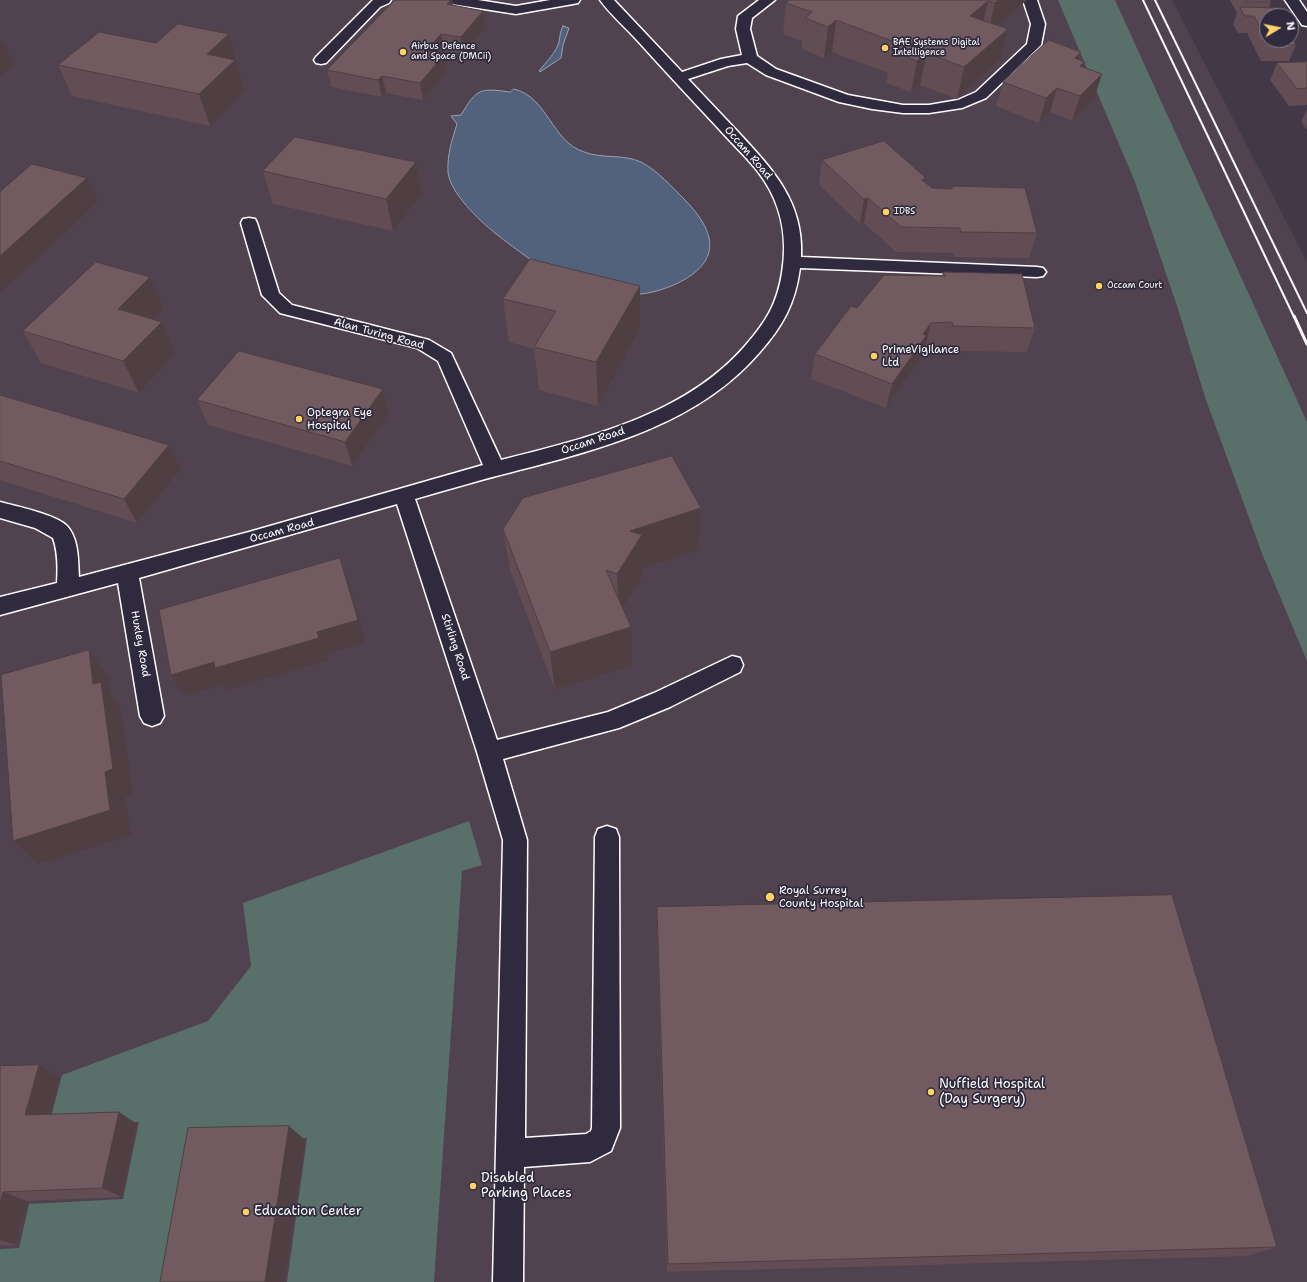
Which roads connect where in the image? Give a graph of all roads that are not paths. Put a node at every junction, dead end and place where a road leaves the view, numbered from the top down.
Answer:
1 (384, 0) edge
2 (452, 0) edge
3 (572, 0) edge
4 (607, 0) edge
5 (768, 0) edge
6 (1030, 0) edge
7 (1292, 0) edge
8 (1307, 22) edge
9 (750, 58) junction
10 (321, 60) dead end
11 (680, 77) junction
12 (249, 224) dead end
13 (794, 262) junction
14 (1037, 272) dead end
15 (495, 469) junction
16 (404, 495) junction
17 (0, 510) edge
18 (127, 572) junction
19 (68, 588) junction
20 (0, 606) edge
21 (732, 664) dead end
22 (152, 716) dead end
23 (489, 752) junction
24 (607, 837) dead end
25 (510, 1154) junction
26 (508, 1282) edge

1 - 10 street
2 - 3 street
4 - 11 street, Occam Road
5 - 9 street
6 - 9 street
7 - 8 street
9 - 11 street
11 - 13 street, Occam Road
12 - 15 street, Alan Turing Road
13 - 14 street
13 - 15 street, Occam Road
15 - 16 street, Occam Road
16 - 18 street, Occam Road
16 - 23 street, Stirling Road
17 - 19 street
18 - 19 street, Occam Road
18 - 22 street, Huxley Road
19 - 20 street, Occam Road
21 - 23 street
23 - 25 street, Stirling Road
24 - 25 street
25 - 26 street, Stirling Road

